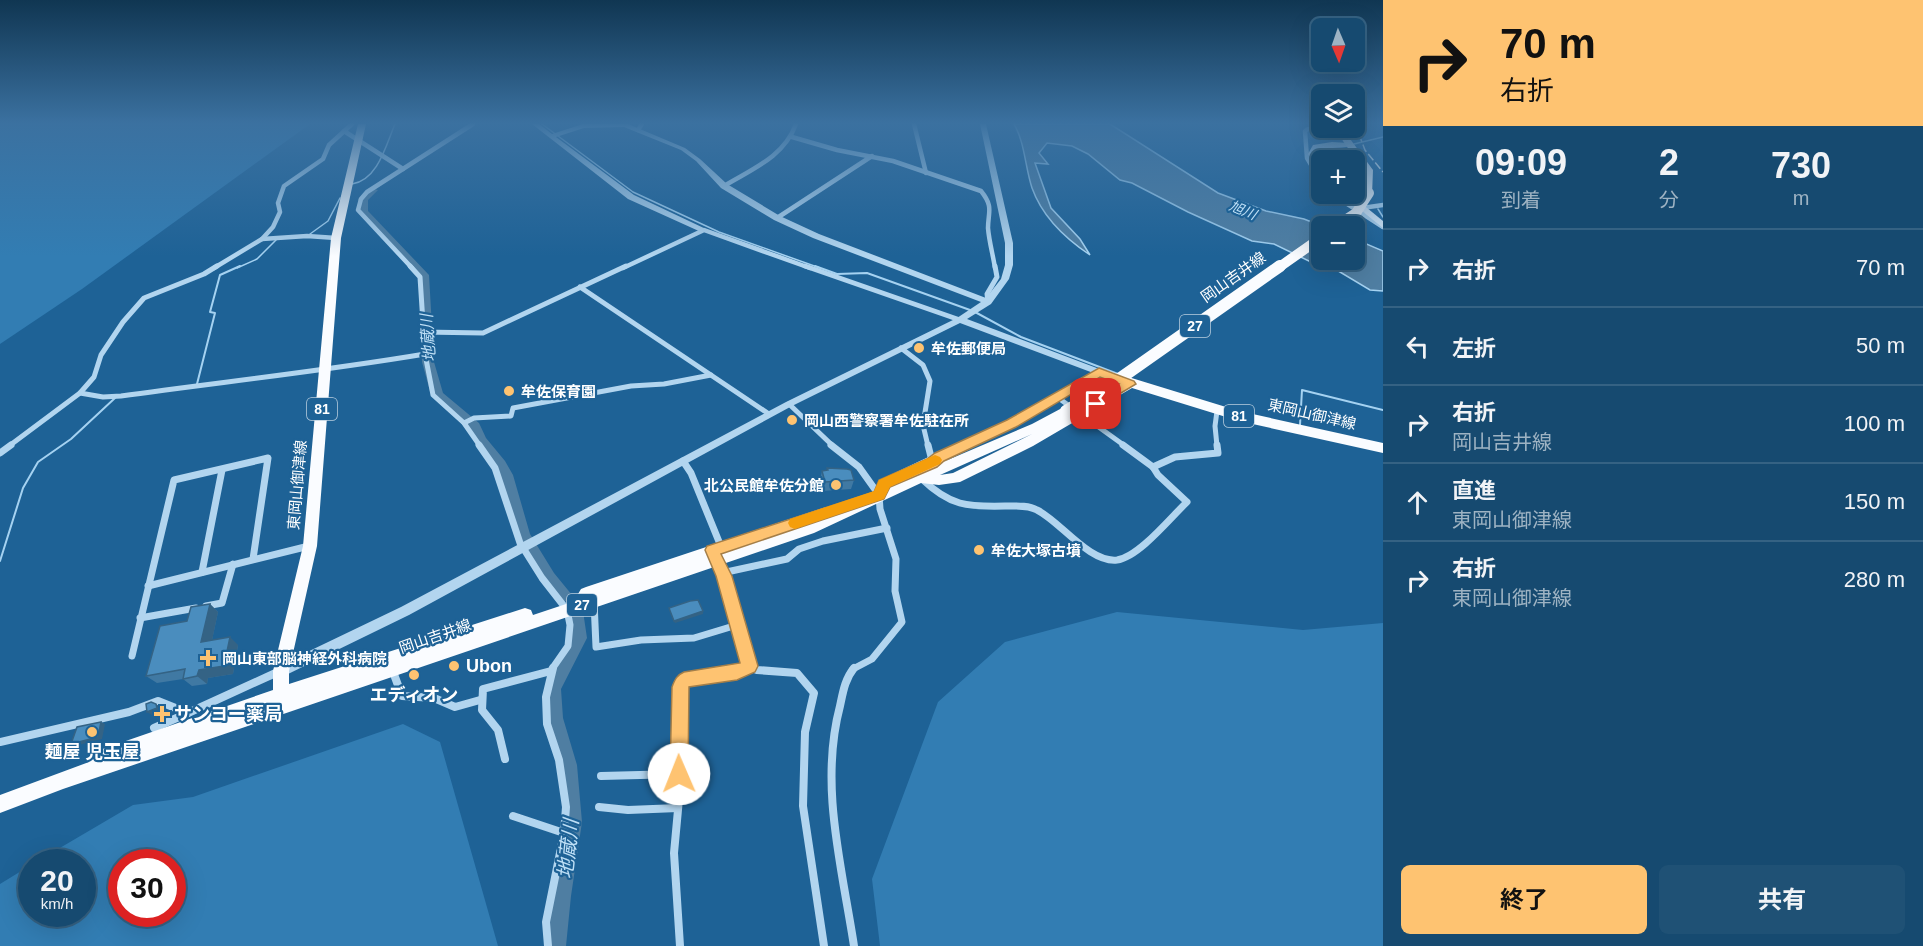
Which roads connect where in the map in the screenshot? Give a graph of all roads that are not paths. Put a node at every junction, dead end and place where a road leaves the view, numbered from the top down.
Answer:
1 (310, 168) edge
2 (353, 168) edge
3 (593, 168) edge
4 (707, 168) edge
5 (754, 168) edge
6 (854, 168) edge
7 (911, 168) edge
8 (925, 168) edge
9 (993, 168) edge
10 (1366, 168) edge
11 (403, 169) edge
12 (926, 173) junction
13 (1365, 174) edge
14 (1369, 179) junction
15 (724, 186) junction
16 (1346, 204) edge
17 (1357, 204) edge
18 (1383, 205) edge
19 (1362, 208) junction
20 (1351, 216) edge
21 (777, 218) junction
22 (1383, 226) edge
23 (704, 230) junction
24 (336, 238) junction
25 (262, 239) junction
26 (1311, 245) edge
27 (580, 287) junction
28 (988, 302) junction
29 (963, 318) junction
30 (423, 332) junction
31 (901, 348) junction
32 (425, 354) junction
33 (325, 369) junction
34 (1099, 372) junction
35 (711, 375) junction
36 (1130, 384) junction
37 (80, 393) junction
38 (1057, 397) junction
39 (789, 404) junction
40 (1217, 411) junction
41 (769, 414) junction
42 (1080, 414) junction
43 (464, 423) junction
44 (1383, 448) edge
45 (0, 453) edge
46 (683, 461) junction
47 (936, 467) junction
48 (1153, 467) junction
49 (222, 470) junction
50 (921, 478) junction
51 (879, 495) junction
52 (887, 528) junction
53 (529, 545) junction
54 (310, 546) junction
55 (719, 558) junction
56 (253, 560) junction
57 (233, 564) junction
58 (202, 572) junction
59 (148, 586) junction
60 (594, 602) junction
61 (564, 607) junction
62 (140, 618) junction
63 (737, 625) junction
64 (132, 656) dead end
65 (750, 666) junction
66 (392, 669) junction
67 (281, 671) junction
68 (551, 671) junction
69 (480, 699) junction
70 (281, 700) junction
71 (188, 712) junction
72 (154, 728) dead end
73 (0, 742) edge
74 (505, 759) dead end
75 (679, 774) junction
76 (601, 776) dead end
77 (0, 795) edge
78 (0, 804) edge
79 (599, 807) dead end
80 (678, 808) junction
81 (513, 816) dead end
82 (564, 833) junction
83 (548, 946) edge
84 (680, 946) edge
85 (824, 946) edge
86 (854, 946) edge

1 - 25 street
2 - 24 main road, 東岡山御津線 / 81
3 - 23 street
4 - 15 street
5 - 15 street
6 - 21 street
7 - 12 street
8 - 12 street
9 - 28 street
10 - 14 main road
11 - 30 street
12 - 28 street
13 - 14 main road
14 - 20 main road, bridge
15 - 21 street
16 - 22 street
17 - 19 main road
18 - 19 street
19 - 22 main road
21 - 28 street
23 - 27 street
23 - 29 street
24 - 25 street
24 - 33 main road, 東岡山御津線 / 81
25 - 37 street
26 - 47 main road, 岡山吉井線 / 27, bridge
27 - 30 street
27 - 35 street
28 - 29 street
29 - 31 street
29 - 34 street
30 - 32 street
31 - 39 street
31 - 47 street
32 - 33 street
32 - 43 street
33 - 37 street
33 - 54 main road, 東岡山御津線 / 81
34 - 36 main road, 東岡山御津線 / 81
34 - 38 main road
35 - 41 street
35 - 43 street
36 - 40 main road, 東岡山御津線 / 81
36 - 42 main road
37 - 45 street
38 - 42 street
38 - 47 main road
39 - 41 street
39 - 51 street
40 - 44 main road, 東岡山御津線 / 81
40 - 48 street
41 - 46 street
42 - 48 street
42 - 50 main road
43 - 53 street
46 - 53 street
46 - 55 street
47 - 50 main road, 岡山吉井線 / 27
47 - 51 main road
48 - 50 street
49 - 56 street
49 - 58 street
49 - 59 street
50 - 51 main road, 岡山吉井線 / 27
51 - 52 street
51 - 55 main road, 岡山吉井線 / 27
52 - 55 street
52 - 86 street
53 - 61 street
53 - 67 street
54 - 56 street
54 - 67 main road, 東岡山御津線 / 81
55 - 60 main road, 岡山吉井線 / 27
55 - 61 main road, 岡山吉井線 / 27
55 - 63 street
56 - 57 street
57 - 58 street
57 - 62 street
58 - 59 street
59 - 62 street
60 - 61 main road, 岡山吉井線 / 27
60 - 63 street
61 - 66 main road, 岡山吉井線 / 27
61 - 68 street
61 - 70 main road, 岡山吉井線 / 27
62 - 64 street
63 - 65 street
65 - 75 street
65 - 85 street
66 - 69 street
66 - 70 main road, 岡山吉井線 / 27
67 - 70 main road, 東岡山御津線 / 81
67 - 71 street
68 - 69 street
68 - 82 street
69 - 74 street
70 - 77 main road, 岡山吉井線 / 27
70 - 78 main road, 岡山吉井線 / 27
71 - 72 street
71 - 73 street
75 - 76 street
75 - 80 street
79 - 80 street
80 - 84 street
81 - 82 street
82 - 83 street

